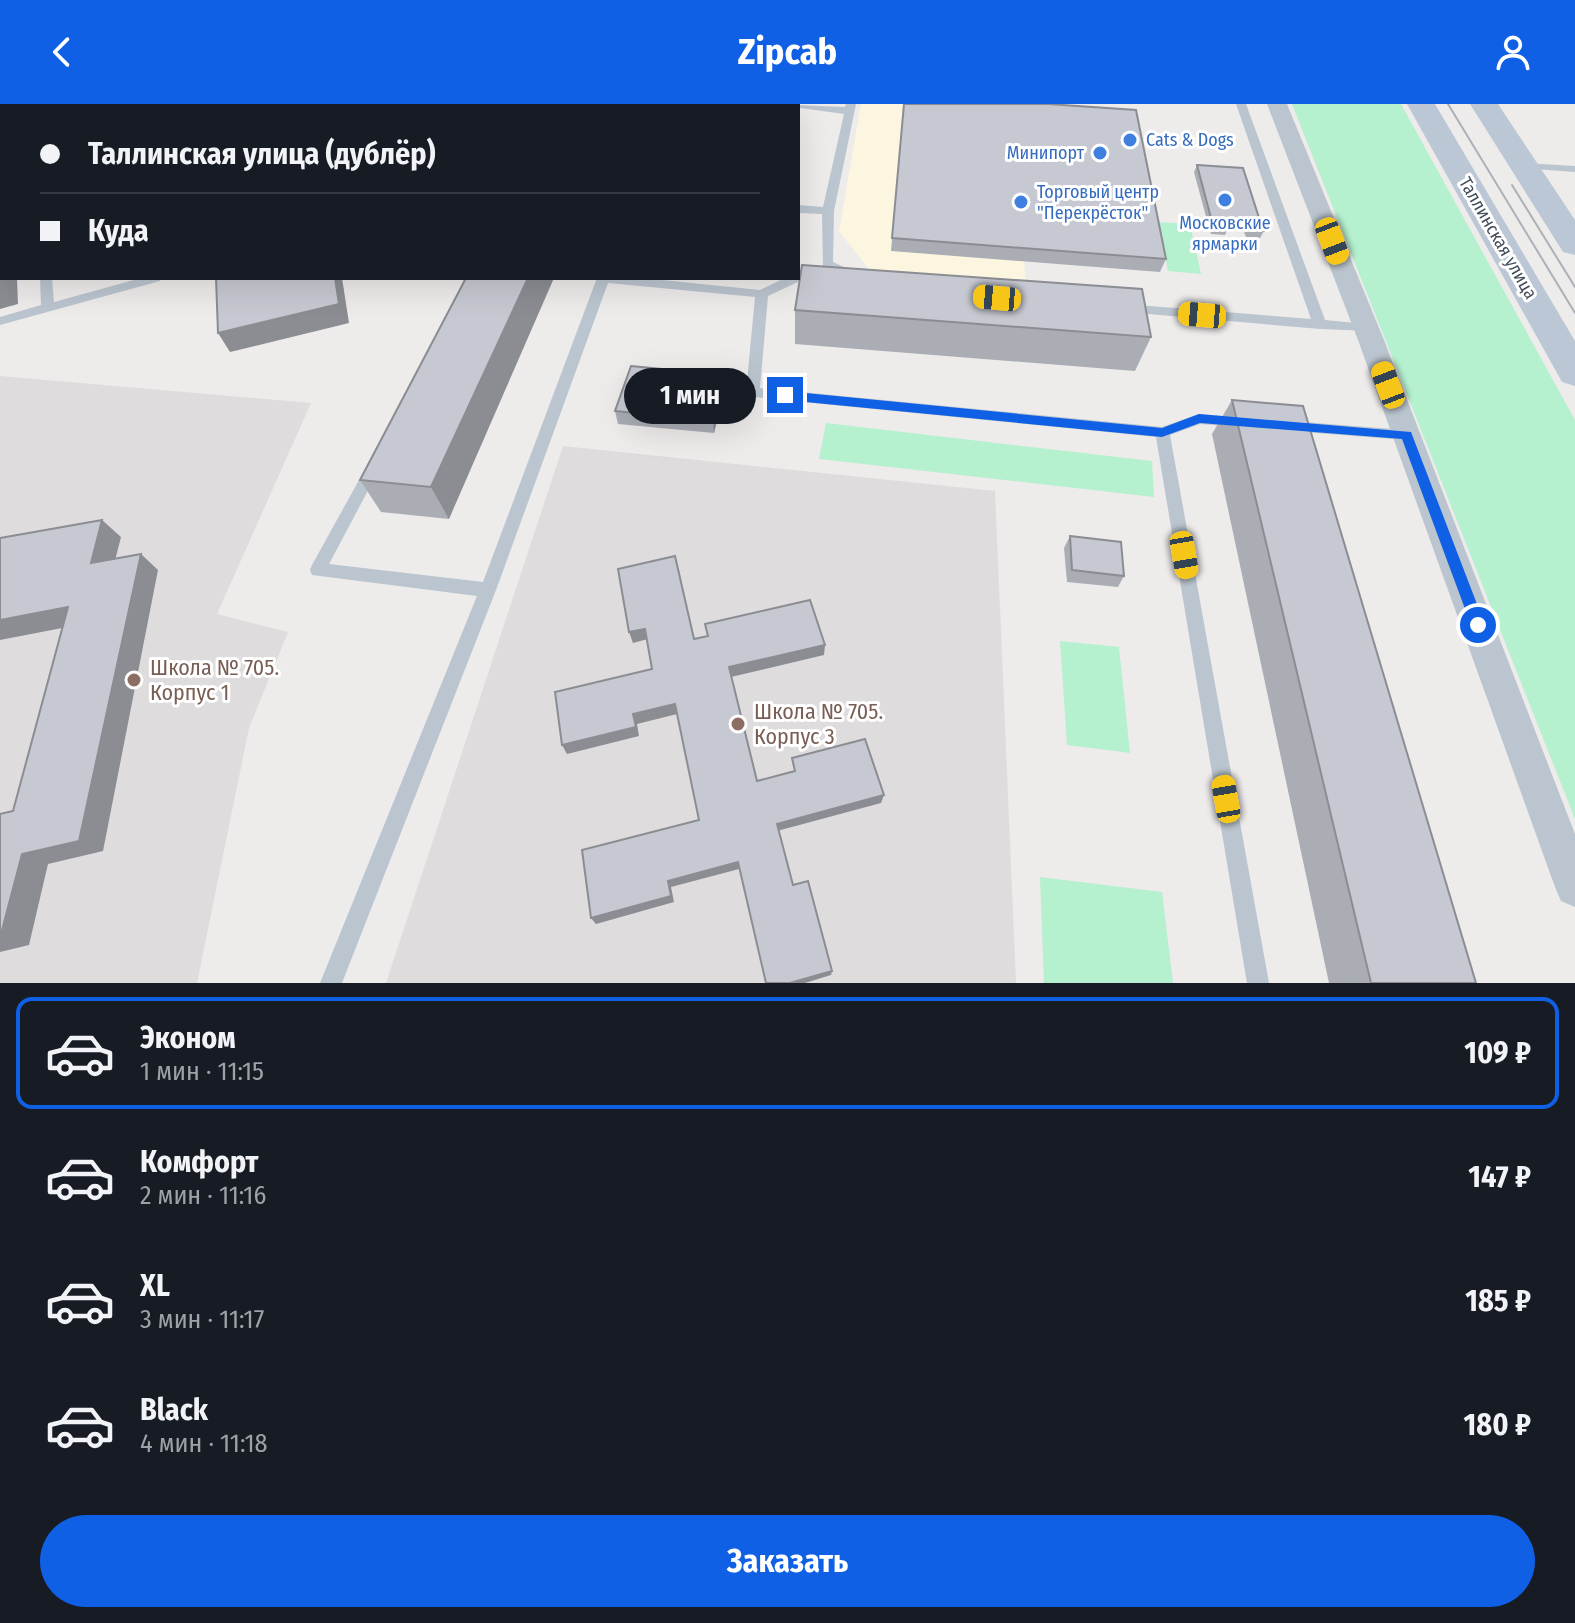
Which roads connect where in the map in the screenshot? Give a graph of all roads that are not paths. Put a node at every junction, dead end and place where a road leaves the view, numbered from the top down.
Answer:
1 (1241, 104) edge
2 (1277, 104) edge
3 (1421, 104) edge
4 (1484, 104) edge
5 (800, 105) edge
6 (850, 107) edge
7 (1524, 166) junction
8 (1575, 169) edge
9 (800, 209) edge
10 (828, 211) junction
11 (1575, 245) edge
12 (827, 264) junction
13 (800, 277) edge
14 (46, 280) edge
15 (148, 280) edge
16 (602, 280) edge
17 (623, 280) edge
18 (793, 280) edge
19 (865, 282) edge
20 (762, 294) junction
21 (48, 306) junction
22 (1115, 307) edge
23 (0, 321) edge
24 (1320, 325) junction
25 (1366, 328) junction
26 (1575, 373) edge
27 (1162, 432) junction
28 (1406, 435) junction
29 (386, 445) edge
30 (488, 590) junction
31 (1575, 887) edge
32 (331, 983) edge
33 (1258, 983) edge

1 - 24 lane
2 - 25 street
3 - 26 main road, Таллинская улица
4 - 7 main road
5 - 6 lane
6 - 10 lane
7 - 8 lane
7 - 11 main road
9 - 10 lane
10 - 12 lane
12 - 13 lane
12 - 19 lane
14 - 21 lane
15 - 21 lane
16 - 30 lane
17 - 20 lane
18 - 20 lane
20 - 27 lane
21 - 23 lane
22 - 24 lane
24 - 25 lane
25 - 28 street
27 - 28 lane
27 - 33 lane
28 - 31 street
29 - 30 lane
30 - 32 lane

